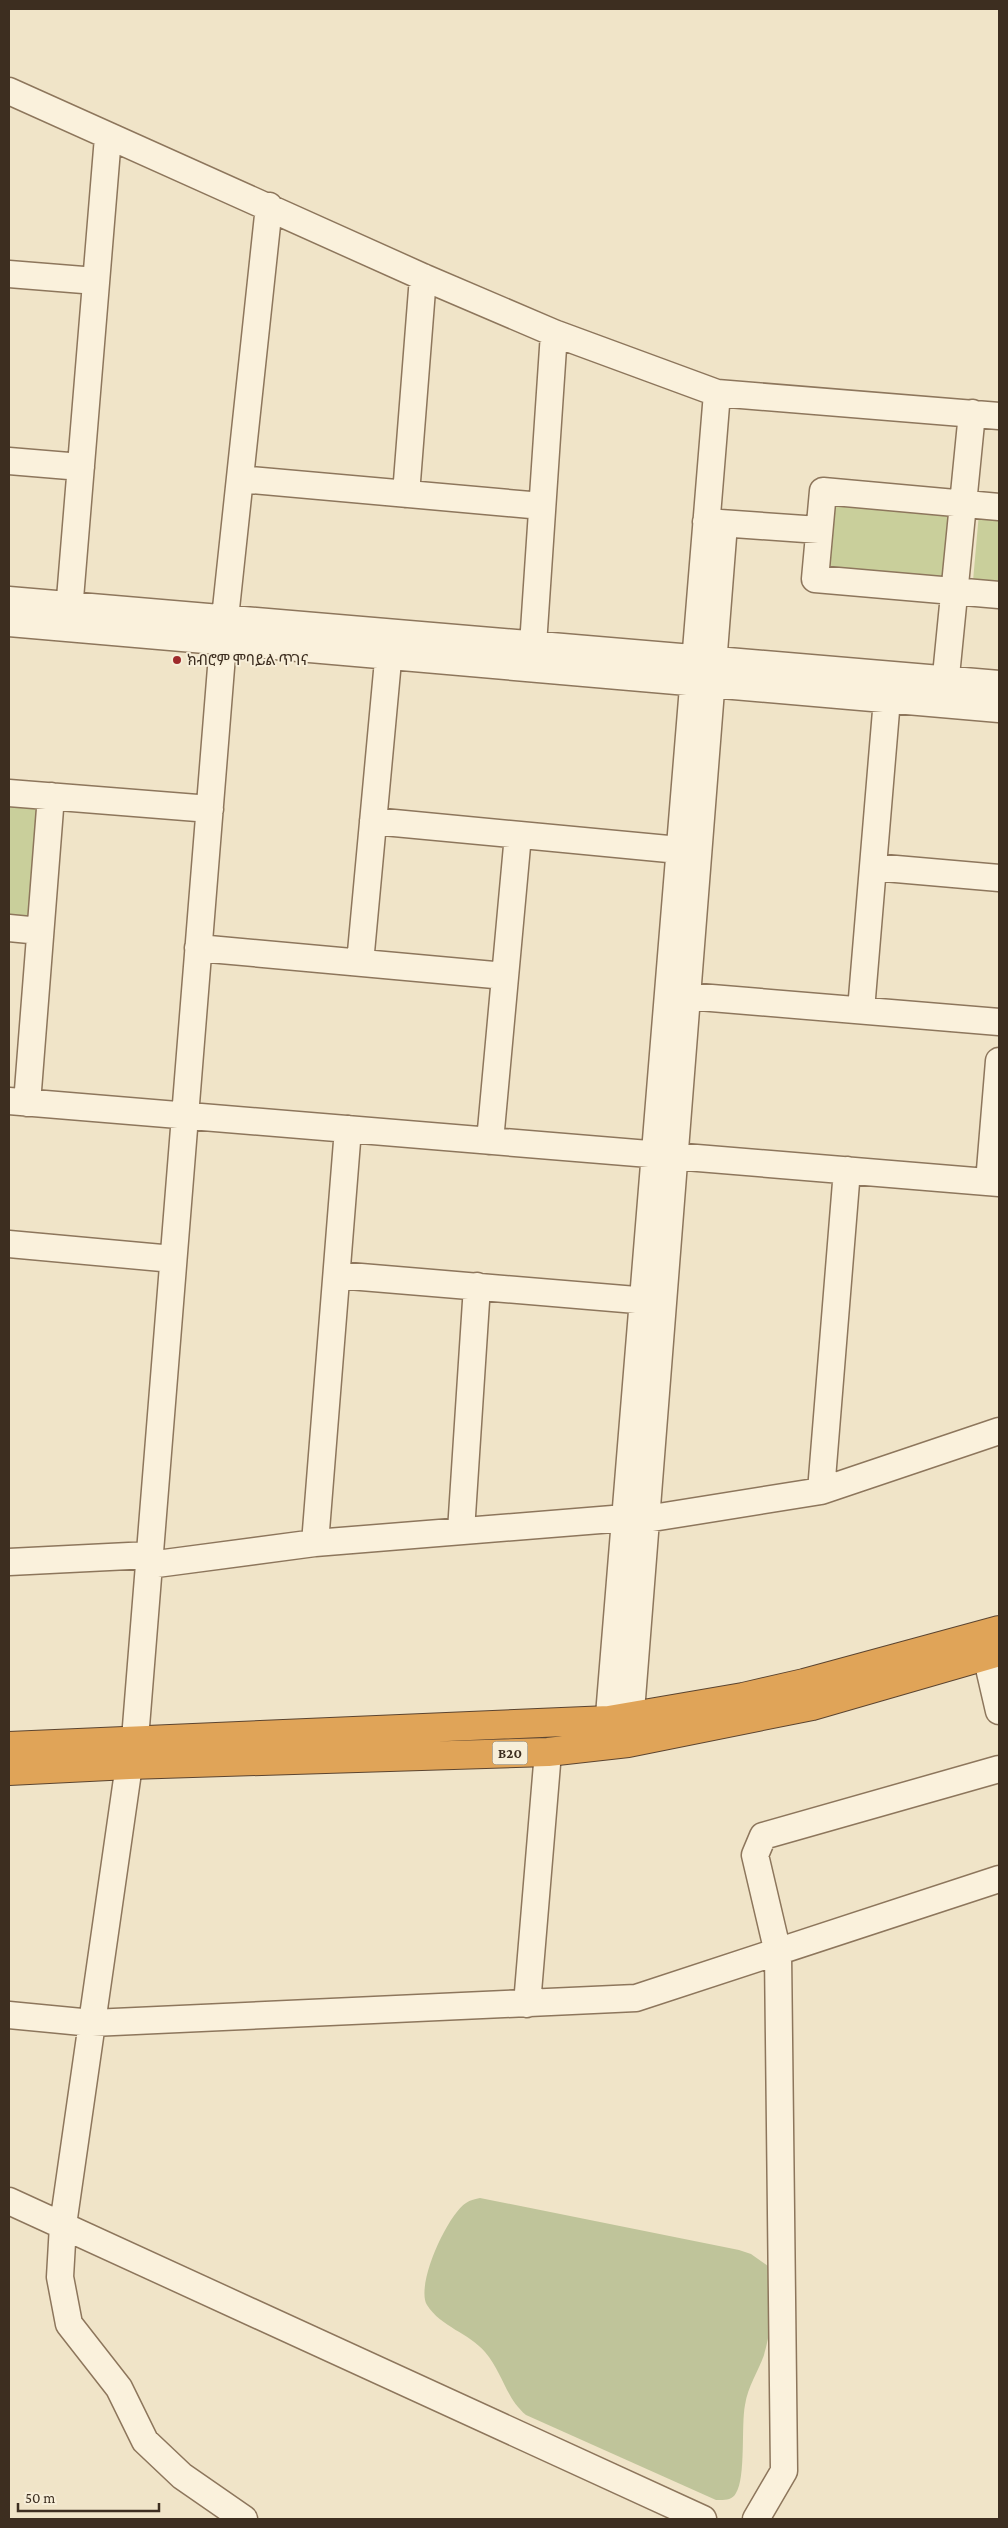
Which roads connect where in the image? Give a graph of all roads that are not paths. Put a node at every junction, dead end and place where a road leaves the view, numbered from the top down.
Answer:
1 (9, 91) edge
2 (108, 137) junction
3 (270, 206) junction
4 (9, 274) edge
5 (424, 277) junction
6 (96, 281) junction
7 (554, 333) junction
8 (725, 393) junction
9 (972, 414) junction
10 (999, 416) edge
11 (9, 461) edge
12 (81, 467) junction
13 (240, 480) junction
14 (406, 494) junction
15 (963, 504) junction
16 (542, 506) junction
17 (999, 507) edge
18 (715, 523) junction
19 (820, 530) junction
20 (954, 591) junction
21 (999, 595) edge
22 (9, 600) edge
23 (68, 617) junction
24 (9, 623) edge
25 (224, 630) junction
26 (390, 643) junction
27 (533, 645) junction
28 (703, 671) junction
29 (999, 684) edge
30 (945, 692) junction
31 (887, 699) junction
32 (999, 709) edge
33 (9, 793) edge
34 (50, 796) junction
35 (210, 809) junction
36 (373, 821) junction
37 (518, 834) junction
38 (679, 850) junction
39 (873, 867) junction
40 (999, 878) edge
41 (9, 928) edge
42 (40, 931) junction
43 (198, 948) junction
44 (360, 963) junction
45 (505, 976) junction
46 (687, 996) junction
47 (861, 1010) junction
48 (999, 1022) edge
49 (999, 1062) edge
50 (18, 1102) edge
51 (185, 1116) junction
52 (348, 1129) junction
53 (490, 1141) junction
54 (665, 1155) junction
55 (848, 1170) junction
56 (994, 1182) edge
57 (9, 1244) edge
58 (173, 1259) junction
59 (337, 1274) junction
60 (477, 1286) junction
61 (653, 1301) junction
62 (999, 1431) edge
63 (821, 1491) junction
64 (636, 1518) junction
65 (461, 1532) junction
66 (315, 1543) junction
67 (149, 1560) junction
68 (9, 1562) edge
69 (999, 1630) edge
70 (993, 1653) edge
71 (999, 1711) edge
72 (618, 1731) junction
73 (9, 1746) edge
74 (132, 1752) junction
75 (548, 1752) junction
76 (999, 1770) edge
77 (9, 1771) edge
78 (999, 1879) edge
79 (778, 1953) junction
80 (527, 2004) junction
81 (9, 2015) edge
82 (92, 2023) junction
83 (9, 2201) edge
84 (63, 2225) junction
85 (686, 2516) edge
86 (244, 2519) edge
87 (756, 2519) edge

1 - 2 street
2 - 3 street
2 - 6 street
3 - 5 street
3 - 13 street
4 - 6 street
5 - 7 street
5 - 14 street
6 - 12 street
7 - 8 street
7 - 16 street
8 - 9 street
8 - 18 street
9 - 10 street
9 - 15 street
11 - 12 street
12 - 23 street
13 - 14 street
13 - 25 street
14 - 16 street
15 - 17 street
15 - 19 street
15 - 20 street
16 - 27 street
18 - 19 street
18 - 28 street
19 - 20 street
20 - 21 street
20 - 30 street
22 - 23 street
23 - 24 street
23 - 25 street
25 - 26 street
25 - 35 street
26 - 27 street
26 - 28 street
26 - 36 street
27 - 28 street
28 - 30 street
28 - 31 street
28 - 38 street
28 - 46 street
29 - 30 street
30 - 31 street
30 - 32 street
31 - 39 street
33 - 34 street
34 - 35 street
34 - 42 street
35 - 43 street
36 - 37 street
36 - 44 street
37 - 38 street
37 - 45 street
38 - 54 street
39 - 40 street
39 - 47 street
41 - 42 street
42 - 50 street
43 - 44 street
43 - 51 street
44 - 45 street
45 - 53 street
46 - 47 street
46 - 54 street
47 - 48 street
49 - 56 street
50 - 51 street
51 - 52 street
51 - 58 street
52 - 53 street
52 - 59 street
53 - 54 street
54 - 55 street
54 - 61 street
55 - 56 street
55 - 63 street
57 - 58 street
58 - 67 street
59 - 60 street
59 - 66 street
60 - 61 street
60 - 65 street
61 - 64 street
62 - 63 street
63 - 64 street
64 - 65 street
64 - 72 street
65 - 66 street
66 - 67 street
67 - 68 street
67 - 74 street
69 - 72 highway, B20
70 - 71 street
70 - 72 highway, B20
72 - 74 highway, B20
72 - 75 highway, B20
73 - 74 highway, B20
74 - 75 highway, B20
74 - 77 highway, B20
74 - 82 street
75 - 80 street
76 - 79 street
78 - 79 street
79 - 80 street
79 - 87 street
80 - 82 street
81 - 82 street
82 - 84 street
83 - 84 street
84 - 85 street
84 - 86 street

